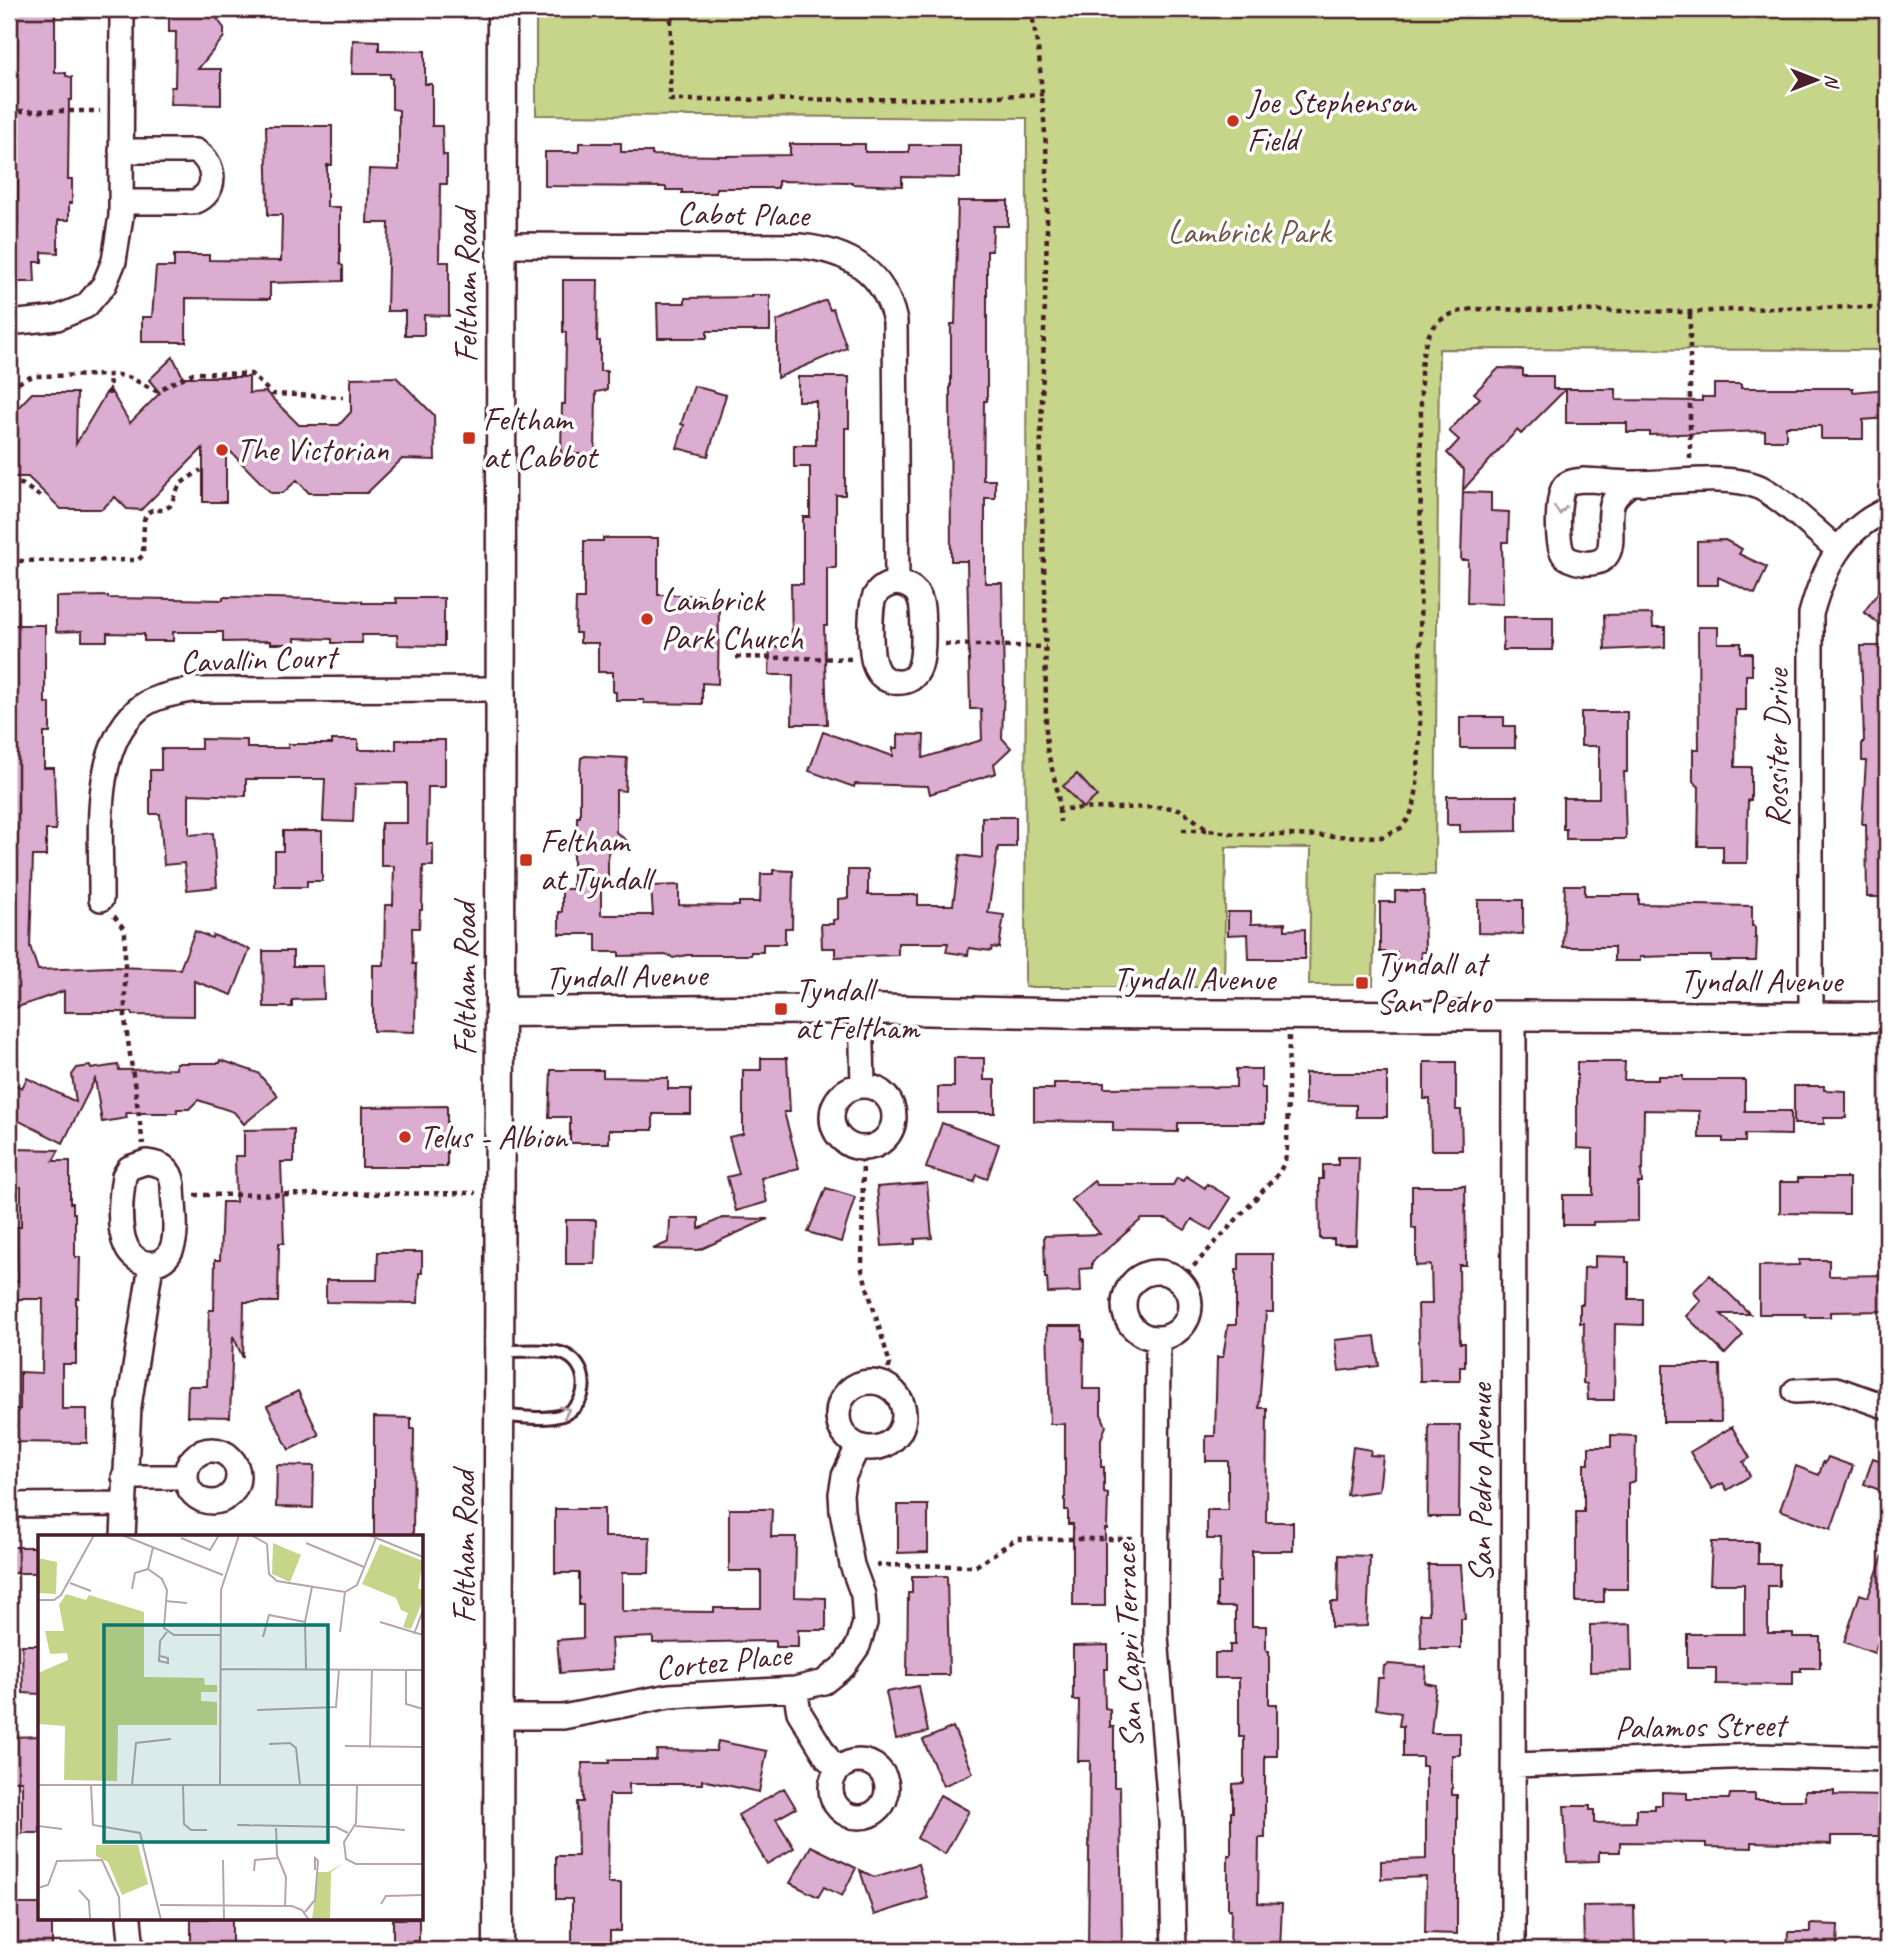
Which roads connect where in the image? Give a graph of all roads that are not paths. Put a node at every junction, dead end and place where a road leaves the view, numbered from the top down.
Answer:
1 (122, 9) edge
2 (502, 9) edge
3 (121, 151) junction
4 (121, 202) junction
5 (502, 245) junction
6 (9, 323) edge
7 (1631, 483) dead end
8 (1887, 510) edge
9 (1838, 550) junction
10 (897, 583) junction
11 (501, 689) junction
12 (101, 900) road end
13 (861, 1009) junction
14 (500, 1012) junction
15 (1514, 1016) junction
16 (1811, 1016) junction
17 (1887, 1017) edge
18 (863, 1085) junction
19 (151, 1265) junction
20 (1158, 1339) junction
21 (498, 1351) junction
22 (1796, 1391) dead end
23 (1887, 1407) edge
24 (498, 1416) junction
25 (858, 1446) junction
26 (186, 1476) dead end
27 (124, 1477) junction
28 (123, 1504) junction
29 (9, 1505) edge
30 (123, 1535) edge
31 (795, 1689) junction
32 (499, 1717) junction
33 (1887, 1759) edge
34 (1515, 1765) junction
35 (839, 1769) dead end
36 (129, 1920) edge
37 (132, 1950) edge
38 (498, 1950) edge
39 (1174, 1950) edge
40 (1513, 1950) edge

1 - 3 street
2 - 5 street, Feltham Road
3 - 4 street
3 - 4 street
4 - 6 street
5 - 10 street, Cabot Place
5 - 11 street, Feltham Road
7 - 9 street
8 - 9 street, Rossiter Drive
9 - 16 street, Rossiter Drive
10 - 10 street
11 - 12 street, Cavallin Court
11 - 14 street, Feltham Road
13 - 14 street, Tyndall Avenue
13 - 15 street, Tyndall Avenue
13 - 18 street
14 - 21 street, Feltham Road
15 - 16 street, Tyndall Avenue
15 - 34 street, San Pedro Avenue
16 - 17 street, Tyndall Avenue
18 - 18 street
19 - 19 street
19 - 27 street
20 - 20 street
20 - 39 street, San Capri Terrace
21 - 24 street, Feltham Road
24 -> 21 lane
22 - 23 street
24 - 32 street, Feltham Road
25 - 25 street
25 - 31 street, Cortez Place
26 - 27 street
27 - 28 street
28 - 29 street
28 - 30 street
31 - 32 street, Cortez Place
31 - 35 street
32 - 38 street, Feltham Road
33 - 34 street, Palamos Street
34 - 40 street, San Pedro Avenue
36 - 37 street

